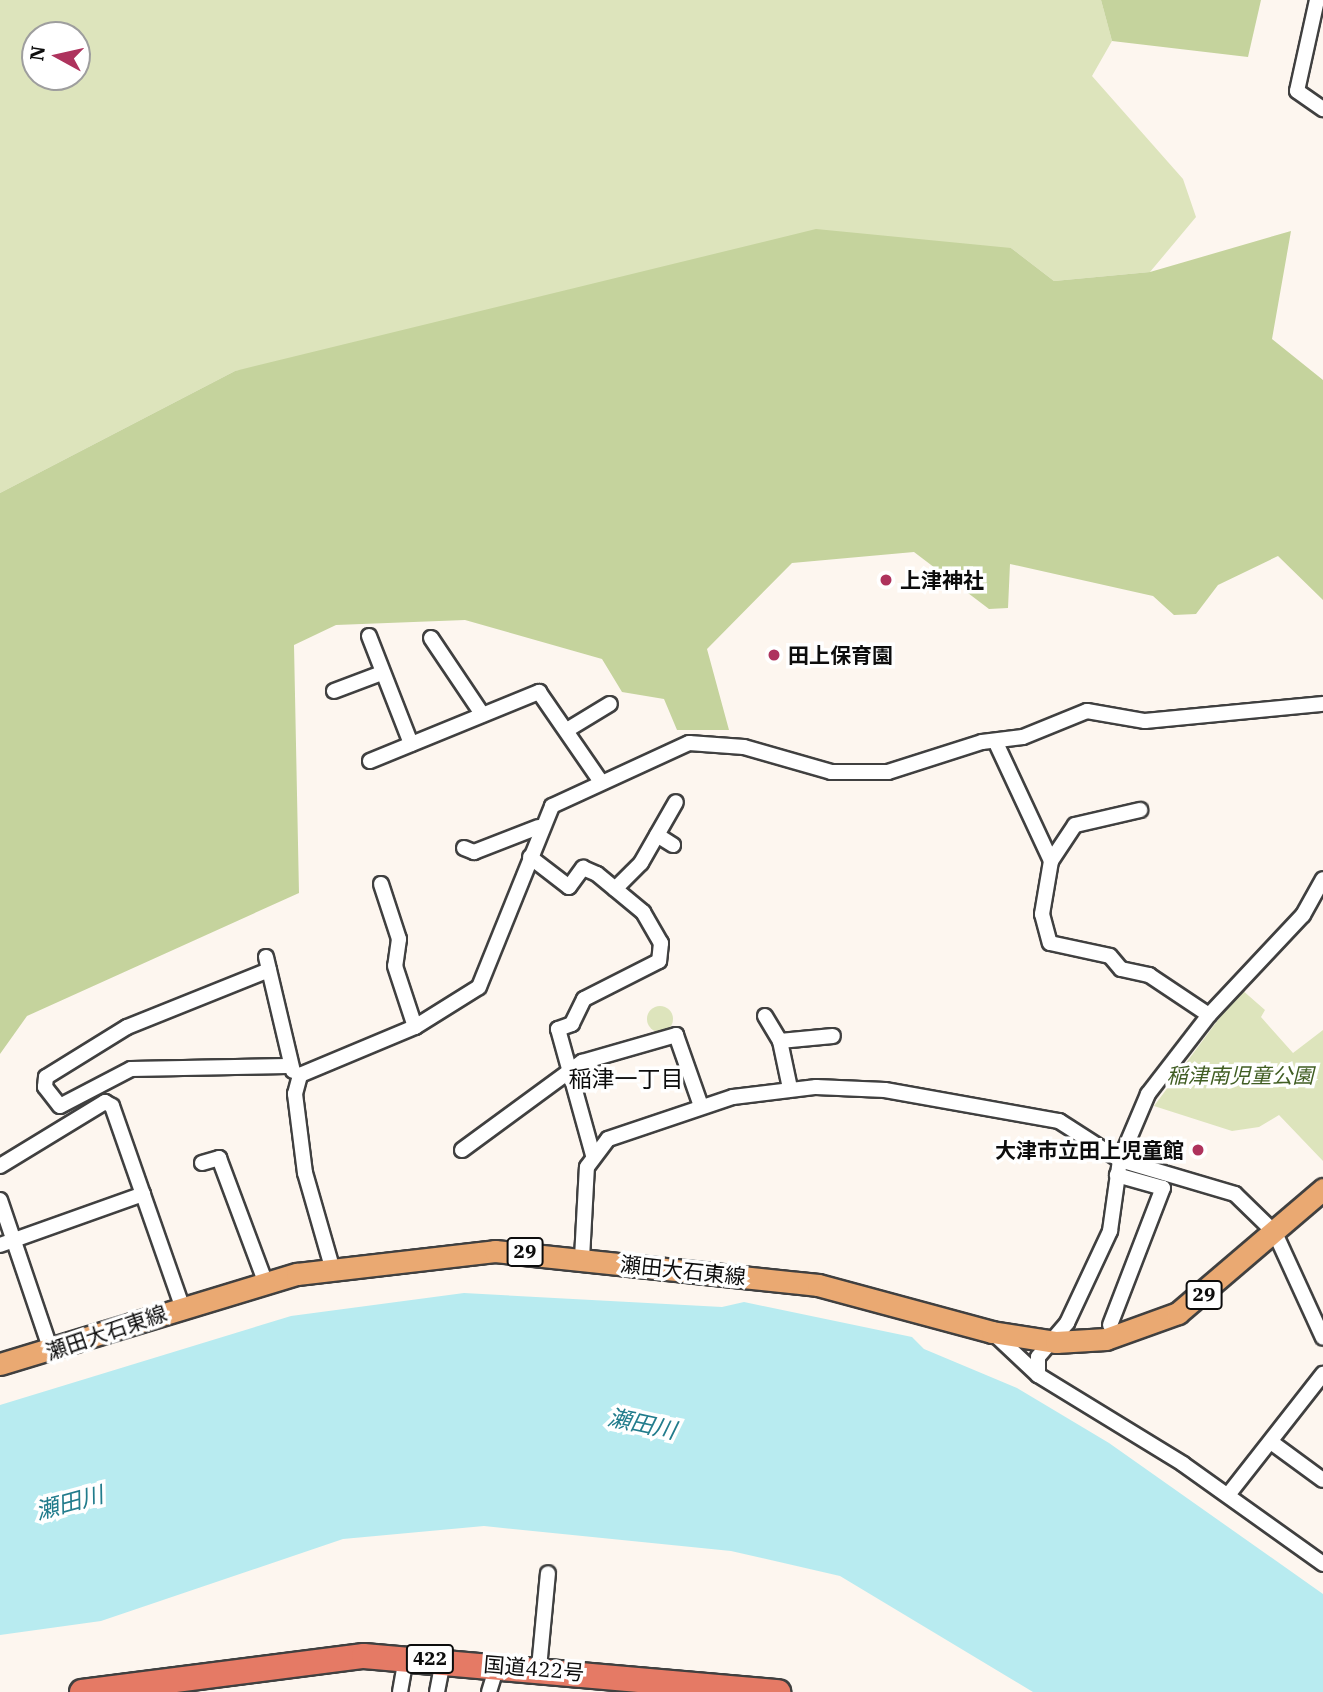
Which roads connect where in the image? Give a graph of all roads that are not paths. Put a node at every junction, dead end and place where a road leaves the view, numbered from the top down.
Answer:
1 (1317, 0) edge
2 (1323, 109) edge
3 (369, 636) dead end
4 (431, 638) dead end
5 (382, 673) junction
6 (334, 691) dead end
7 (610, 704) dead end
8 (1323, 704) edge
9 (482, 714) junction
10 (567, 730) junction
11 (411, 744) junction
12 (997, 745) junction
13 (370, 761) dead end
14 (601, 782) junction
15 (676, 802) dead end
16 (1140, 810) dead end
17 (538, 827) junction
18 (657, 835) junction
19 (673, 845) dead end
20 (464, 848) dead end
21 (530, 857) junction
22 (1051, 861) junction
23 (1323, 880) edge
24 (381, 884) dead end
25 (615, 889) junction
26 (1209, 1015) junction
27 (765, 1016) dead end
28 (415, 1027) junction
29 (833, 1036) dead end
30 (780, 1041) junction
31 (287, 1066) junction
32 (570, 1072) junction
33 (300, 1075) junction
34 (790, 1088) junction
35 (700, 1103) junction
36 (462, 1150) dead end
37 (593, 1155) junction
38 (1120, 1160) junction
39 (202, 1163) dead end
40 (0, 1166) edge
41 (1117, 1175) junction
42 (1323, 1189) edge
43 (143, 1194) junction
44 (0, 1200) edge
45 (1275, 1233) junction
46 (7, 1242) edge
47 (582, 1258) junction
48 (332, 1267) junction
49 (265, 1281) junction
50 (182, 1306) junction
51 (1110, 1325) dead end
52 (992, 1332) junction
53 (1323, 1338) edge
54 (1056, 1342) junction
55 (51, 1351) junction
56 (0, 1364) edge
57 (1323, 1374) edge
58 (1038, 1375) junction
59 (1271, 1442) junction
60 (1323, 1480) edge
61 (1228, 1494) junction
62 (1323, 1563) edge
63 (548, 1573) dead end
64 (406, 1657) junction
65 (443, 1660) junction
66 (498, 1665) junction
67 (539, 1668) junction
68 (645, 1685) edge
69 (82, 1692) edge
70 (400, 1692) edge
71 (438, 1692) edge
72 (489, 1692) edge
73 (778, 1692) edge

1 - 2 street
3 - 5 street
4 - 9 street
5 - 6 street
5 - 11 street
7 - 10 street
8 - 12 street
9 - 10 street
9 - 11 street
10 - 14 street
11 - 13 street
12 - 14 street
12 - 22 street
14 - 17 street
15 - 18 street
16 - 22 street
17 - 20 street
17 - 21 street
18 - 19 street
18 - 25 street
21 - 25 street
21 - 28 street
22 - 26 street
23 - 26 street
24 - 28 street
25 - 32 street
26 - 38 street
27 - 30 street
28 - 33 street
29 - 30 street
30 - 34 street
31 - 31 street
31 - 33 street
32 - 35 street
32 - 36 street
32 - 37 street
33 - 48 street
34 - 35 street
34 - 38 street
35 - 37 street
37 - 47 street
38 - 41 street
38 - 45 street
39 - 49 street
40 - 43 street
41 - 51 street
41 - 54 street
42 - 45 main road, 瀬田大石東線 / 29
43 - 46 street
43 - 50 street
44 - 46 street
45 - 53 street
45 - 54 main road, 瀬田大石東線 / 29
46 - 55 street
47 - 48 main road, 瀬田大石東線 / 29
47 - 52 main road, 瀬田大石東線 / 29
48 - 49 main road, 瀬田大石東線 / 29
49 - 50 main road, 瀬田大石東線 / 29
50 - 55 main road, 瀬田大石東線 / 29
52 - 54 main road, 瀬田大石東線 / 29
52 - 58 street
54 - 58 street
55 - 56 main road, 瀬田大石東線 / 29
57 - 59 street
58 - 61 street
59 - 60 street
59 - 61 street
61 - 62 street
63 - 67 street
64 - 65 highway, 国道422号 / 422
64 - 69 highway, 国道422号 / 422
64 - 70 street
65 - 66 highway, 国道422号 / 422
65 - 71 street
66 - 67 highway, 国道422号 / 422
66 - 72 street
67 - 68 highway, 国道422号 / 422
68 - 73 highway, 国道422号 / 422

